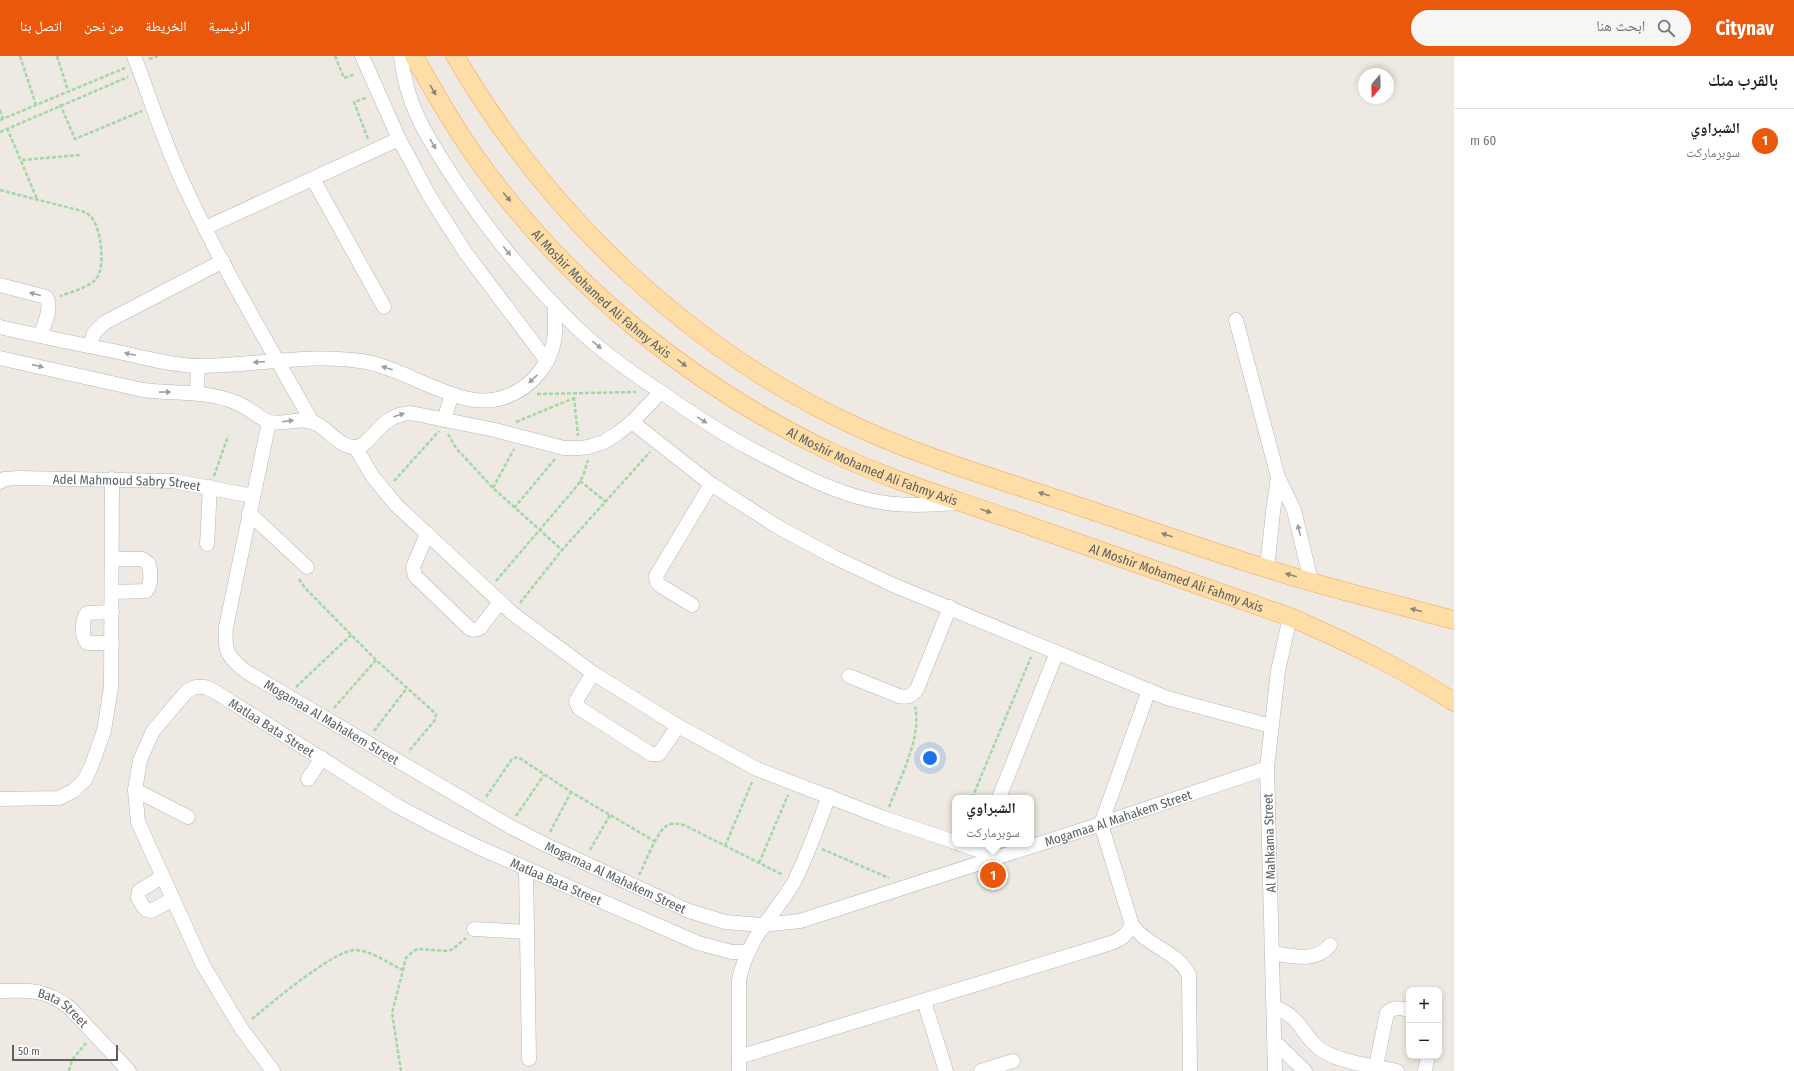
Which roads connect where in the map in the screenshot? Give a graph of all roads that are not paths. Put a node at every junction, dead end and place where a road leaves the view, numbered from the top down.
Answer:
1 (362, 56) edge
2 (401, 56) edge
3 (414, 56) edge
4 (455, 56) edge
5 (136, 64) edge
6 (399, 139) junction
7 (313, 179) junction
8 (205, 228) junction
9 (223, 261) junction
10 (0, 286) edge
11 (555, 304) junction
12 (384, 307) dead end
13 (1236, 320) dead end
14 (0, 327) edge
15 (40, 336) junction
16 (90, 346) junction
17 (0, 358) edge
18 (278, 361) junction
19 (547, 361) junction
20 (198, 366) junction
21 (197, 392) junction
22 (660, 392) junction
23 (452, 394) junction
24 (269, 422) junction
25 (312, 422) junction
26 (445, 422) junction
27 (632, 422) junction
28 (355, 447) junction
29 (1278, 477) junction
30 (112, 479) junction
31 (0, 482) edge
32 (711, 484) junction
33 (210, 488) junction
34 (253, 496) junction
35 (963, 503) junction
36 (249, 513) junction
37 (427, 534) junction
38 (207, 544) dead end
39 (112, 559) junction
40 (1267, 569) junction
41 (303, 572) road end
42 (1311, 581) junction
43 (112, 592) junction
44 (500, 602) junction
45 (692, 605) dead end
46 (950, 607) junction
47 (112, 612) junction
48 (1290, 617) junction
49 (1454, 620) edge
50 (112, 643) junction
51 (1057, 652) junction
52 (593, 673) junction
53 (849, 676) dead end
54 (1149, 690) junction
55 (1454, 702) edge
56 (678, 726) junction
57 (1271, 726) junction
58 (322, 758) junction
59 (1267, 768) junction
60 (308, 779) dead end
61 (135, 790) junction
62 (999, 795) edge
63 (829, 796) junction
64 (0, 799) edge
65 (188, 816) dead end
66 (1100, 824) junction
67 (952, 841) edge
68 (1034, 845) edge
69 (979, 847) edge
70 (1029, 847) edge
71 (998, 857) junction
72 (526, 868) junction
73 (162, 877) junction
74 (172, 899) junction
75 (762, 925) junction
76 (1132, 925) junction
77 (474, 929) road end
78 (527, 932) junction
79 (1330, 945) dead end
80 (747, 952) junction
81 (1272, 953) junction
82 (0, 991) edge
83 (924, 1001) junction
84 (1274, 1007) junction
85 (1406, 1009) edge
86 (1275, 1042) junction
87 (1427, 1059) edge
88 (529, 1060) dead end
89 (1013, 1061) dead end
90 (739, 1064) edge
91 (1376, 1066) junction
92 (130, 1071) edge
93 (273, 1071) edge
94 (946, 1071) edge
95 (981, 1071) edge
96 (1190, 1071) edge
97 (1275, 1071) edge
98 (1304, 1071) edge
99 (1397, 1071) edge
100 (1425, 1071) edge

1 - 6 street
2 -> 11 street
3 -> 35 main road, Al Moshir Mohamed Ali Fahmy Axis
40 -> 4 main road
5 - 8 street
6 - 7 street
6 - 19 street
7 - 8 street
7 - 12 street
8 - 9 street
9 - 16 street
9 - 18 street
15 -> 10 street
11 - 19 street
11 -> 22 street
13 - 29 street
14 - 15 street
15 - 16 street
20 -> 16 street
17 -> 21 street
18 -> 20 street
23 -> 18 street
18 - 25 street
19 -> 23 street
20 - 21 street
21 - 24 street
22 - 27 street
22 -> 35 street
23 - 26 street
24 -> 25 street
24 - 34 street, Mogamaa Al Mahakem Street
25 - 28 street
26 - 27 street
28 -> 26 street
27 - 32 street
28 - 37 street
29 - 40 street
42 -> 29 street
30 - 31 street, Adel Mahmoud Sabry Street
30 - 33 street, Adel Mahmoud Sabry Street
30 - 39 street
32 - 45 street
32 - 46 street
33 - 34 street, Adel Mahmoud Sabry Street
33 - 38 street
34 - 36 street, Mogamaa Al Mahakem Street
35 -> 48 main road, Al Moshir Mohamed Ali Fahmy Axis
36 - 41 street
36 - 75 street, Mogamaa Al Mahakem Street
37 - 44 street
37 - 44 street
39 - 43 street
39 - 43 street
42 -> 40 main road
49 -> 42 main road
43 - 47 street
44 - 52 street
46 - 51 street
46 - 53 street
47 - 50 street
47 - 50 street
48 - 55 main road, Al Moshir Mohamed Ali Fahmy Axis
48 - 57 street, Al Mahkama Street
50 - 64 street
51 - 54 street
51 - 62 street
52 - 56 street
52 - 56 street
54 - 57 street
54 - 66 street
56 - 63 street
57 - 59 street, Al Mahkama Street
58 - 60 street
58 - 61 street, Matlaa Bata Street
58 - 72 street, Matlaa Bata Street
59 - 66 street, Mogamaa Al Mahakem Street
59 - 81 street, Al Mahkama Street
61 - 65 street
61 - 73 street, Matlaa Bata Street
63 - 67 street
63 - 75 street
66 - 68 street, Mogamaa Al Mahakem Street
66 - 76 street
69 - 71 street
70 - 71 street, Mogamaa Al Mahakem Street
71 - 75 street, Mogamaa Al Mahakem Street
72 - 78 street
72 - 80 street, Matlaa Bata Street
73 - 74 street, Matlaa Bata Street
73 - 74 street
74 - 93 street, Matlaa Bata Street
75 - 80 street
76 - 83 street
76 - 96 street
77 - 78 street
78 - 88 street
79 - 81 street
80 - 90 street
81 - 84 street, Al Mahkama Street
82 - 92 street, Bata Street
83 - 90 street
83 - 94 street
84 - 86 street, Al Mahkama Street
84 - 91 street
85 - 91 street
86 - 97 street, Al Mahkama Street
86 - 98 street
87 - 100 street
89 - 95 street
91 - 99 street

